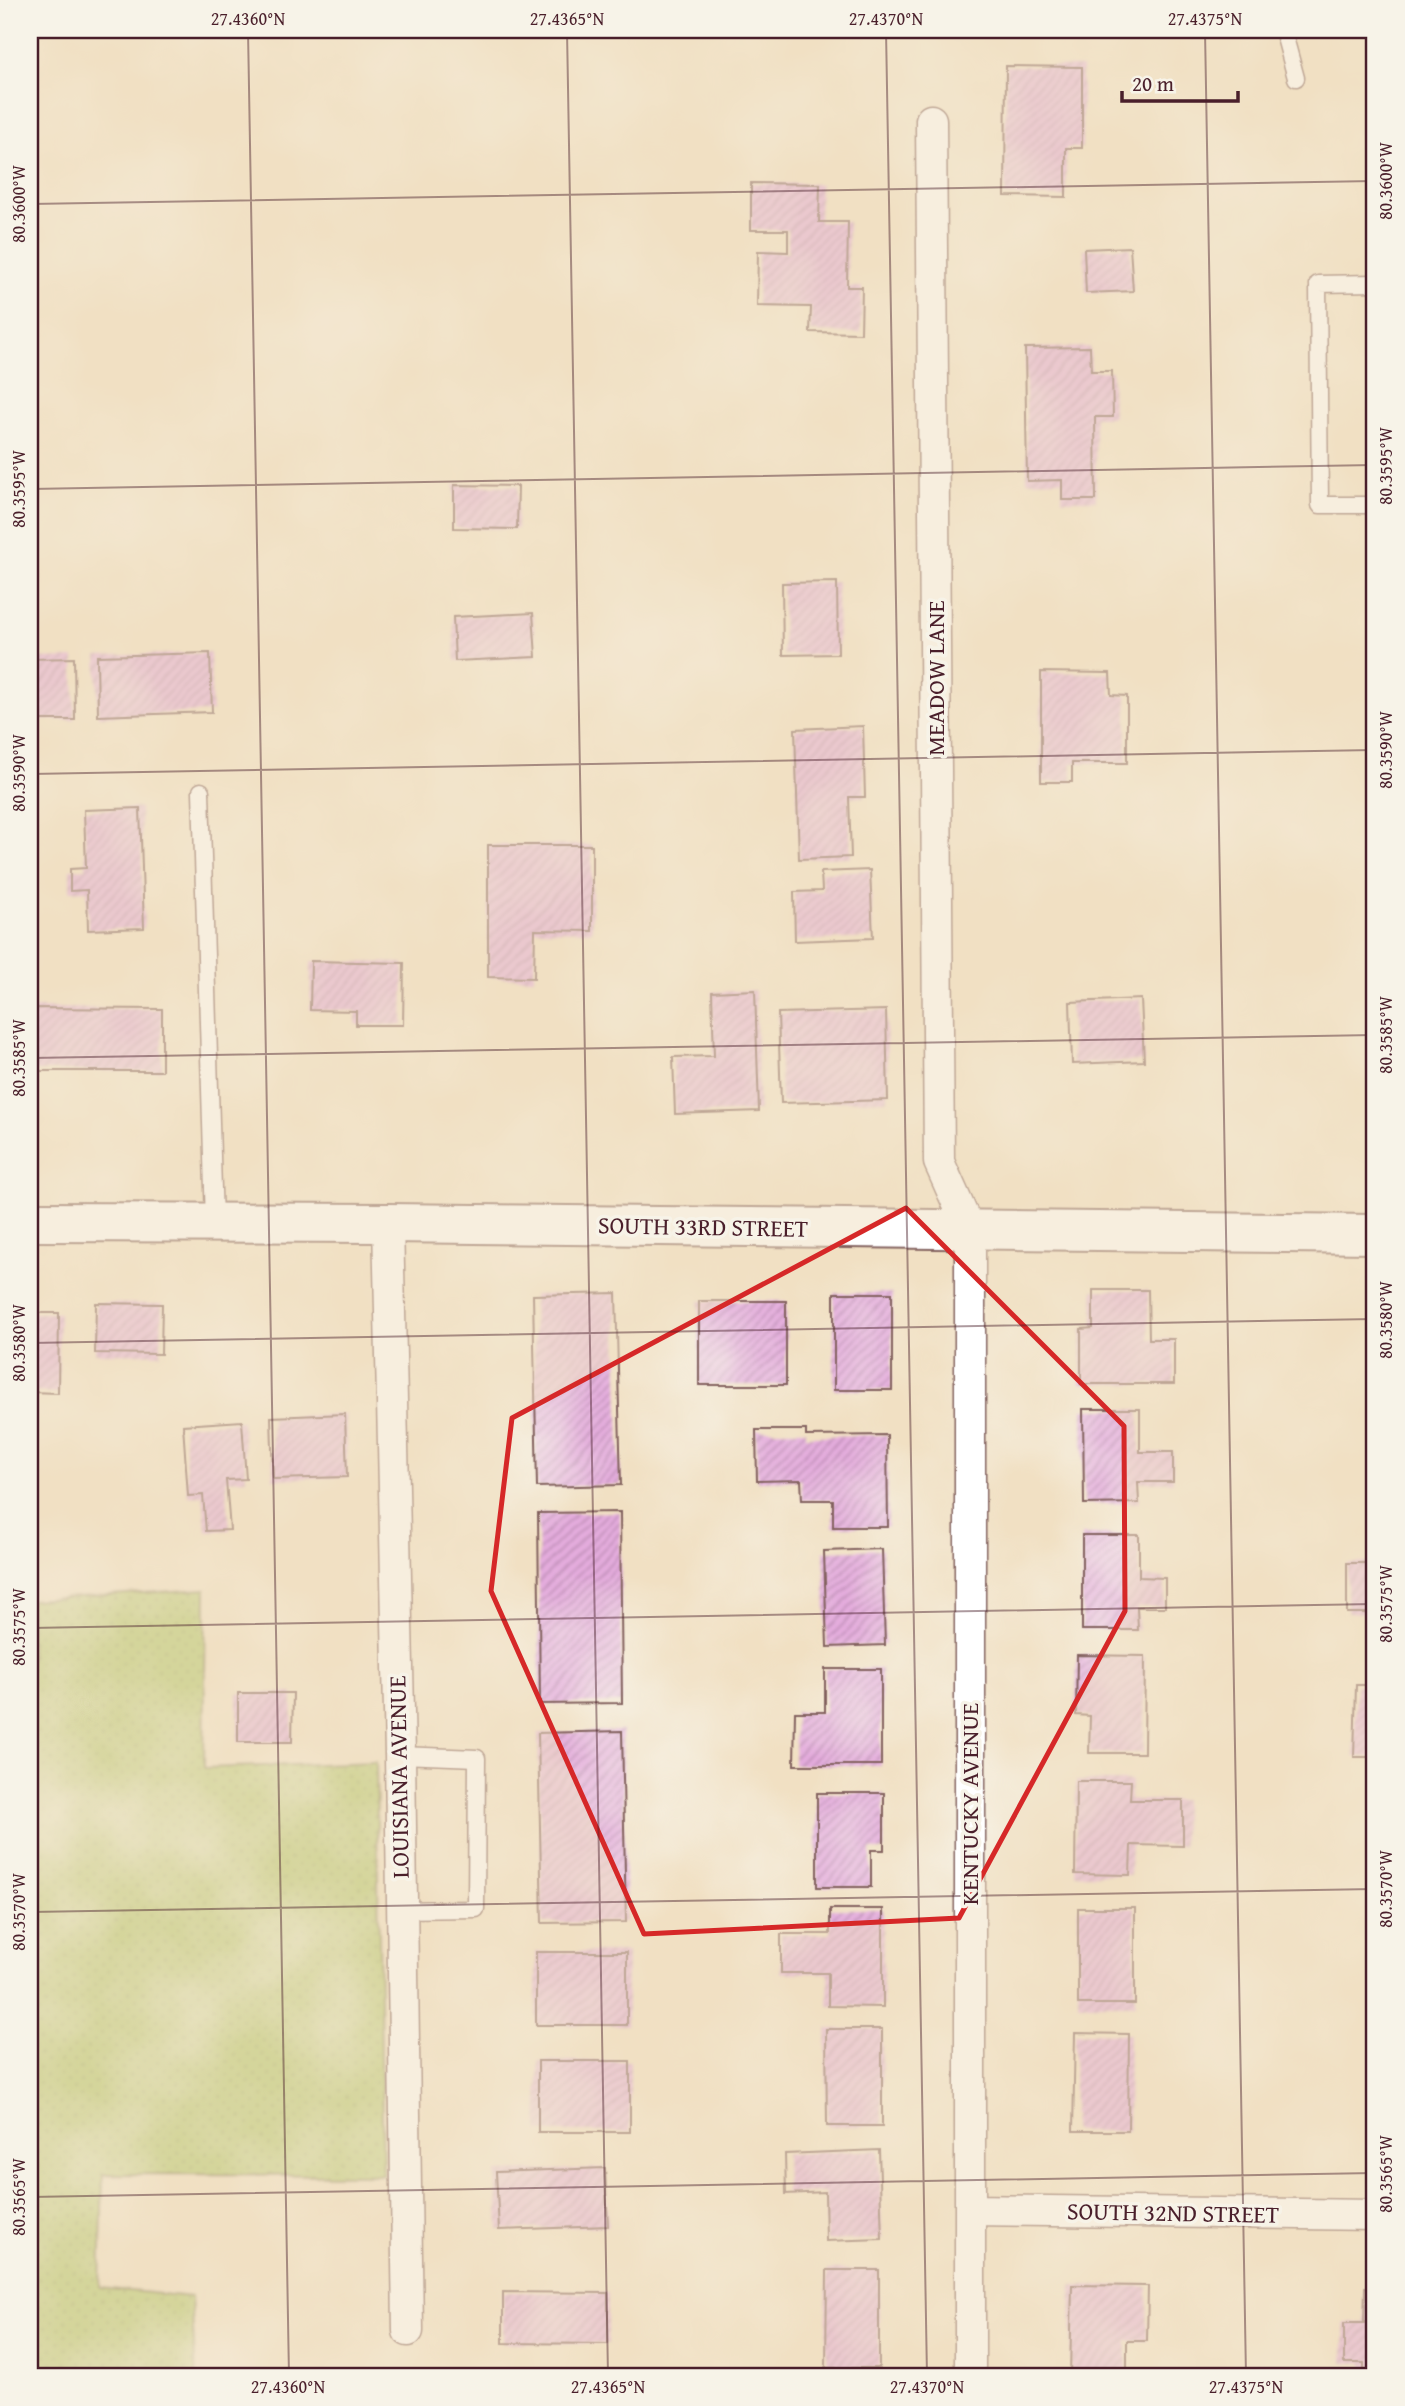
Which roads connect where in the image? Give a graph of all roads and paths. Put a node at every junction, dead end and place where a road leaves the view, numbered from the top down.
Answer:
1 (1283, 30) edge
2 (1296, 78) dead end
3 (931, 120) dead end
4 (1375, 283) edge
5 (1375, 505) edge
6 (201, 791) dead end
7 (30, 1222) edge
8 (214, 1222) junction
9 (388, 1223) junction
10 (970, 1231) junction
11 (1375, 1234) edge
12 (400, 1755) junction
13 (400, 1910) junction
14 (970, 2210) junction
15 (1375, 2215) edge
16 (408, 2331) dead end
17 (970, 2376) edge

1 - 2 lane
3 - 10 street, MEADOW LANE
4 - 5 lane
6 - 8 lane
7 - 8 street, SOUTH 33RD STREET
8 - 9 street, SOUTH 33RD STREET
9 - 10 street, SOUTH 33RD STREET
9 - 12 street, LOUISIANA AVENUE
10 - 11 street, SOUTH 33RD STREET
10 - 14 street, KENTUCKY AVENUE
12 - 13 street, LOUISIANA AVENUE
12 - 13 lane
13 - 16 street, LOUISIANA AVENUE
14 - 15 street, SOUTH 32ND STREET
14 - 17 street, KENTUCKY AVENUE

